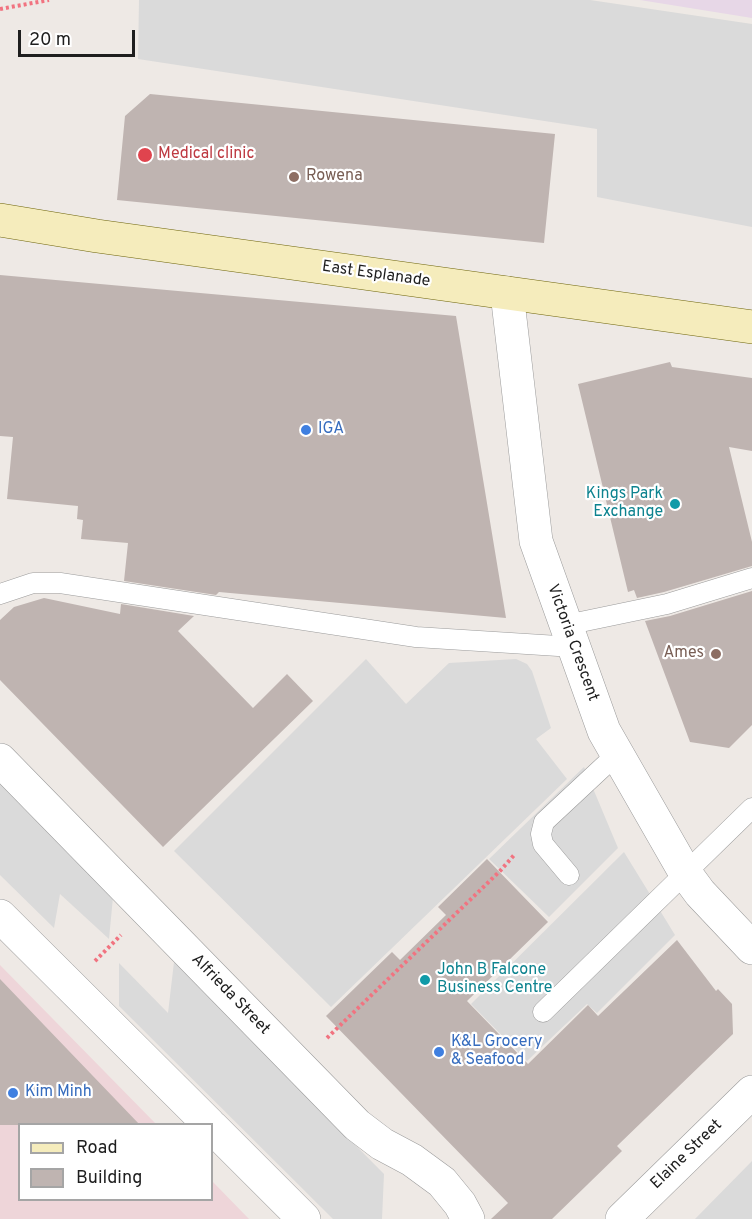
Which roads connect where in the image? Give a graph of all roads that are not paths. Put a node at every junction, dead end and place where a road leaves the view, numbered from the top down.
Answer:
1 (0, 220) edge
2 (507, 293) junction
3 (752, 327) edge
4 (752, 578) edge
5 (0, 594) edge
6 (569, 636) junction
7 (617, 754) junction
8 (0, 760) edge
9 (752, 808) edge
10 (686, 874) junction
11 (569, 875) dead end
12 (0, 916) edge
13 (752, 948) edge
14 (543, 1012) dead end
15 (752, 1092) edge
16 (207, 1123) edge
17 (213, 1129) edge
18 (304, 1219) edge
19 (468, 1219) edge
20 (622, 1219) edge

1 - 2 street, East Esplanade
2 - 3 street, East Esplanade
2 - 6 street, Victoria Crescent
4 - 6 lane
5 - 6 lane
6 - 7 street, Victoria Crescent
7 - 10 street, Victoria Crescent
7 - 11 lane
8 - 19 street, Alfrieda Street
9 - 10 lane
10 - 13 street, Victoria Crescent
10 - 14 lane
12 - 16 street
15 - 20 street, Elaine Street
17 - 18 street

